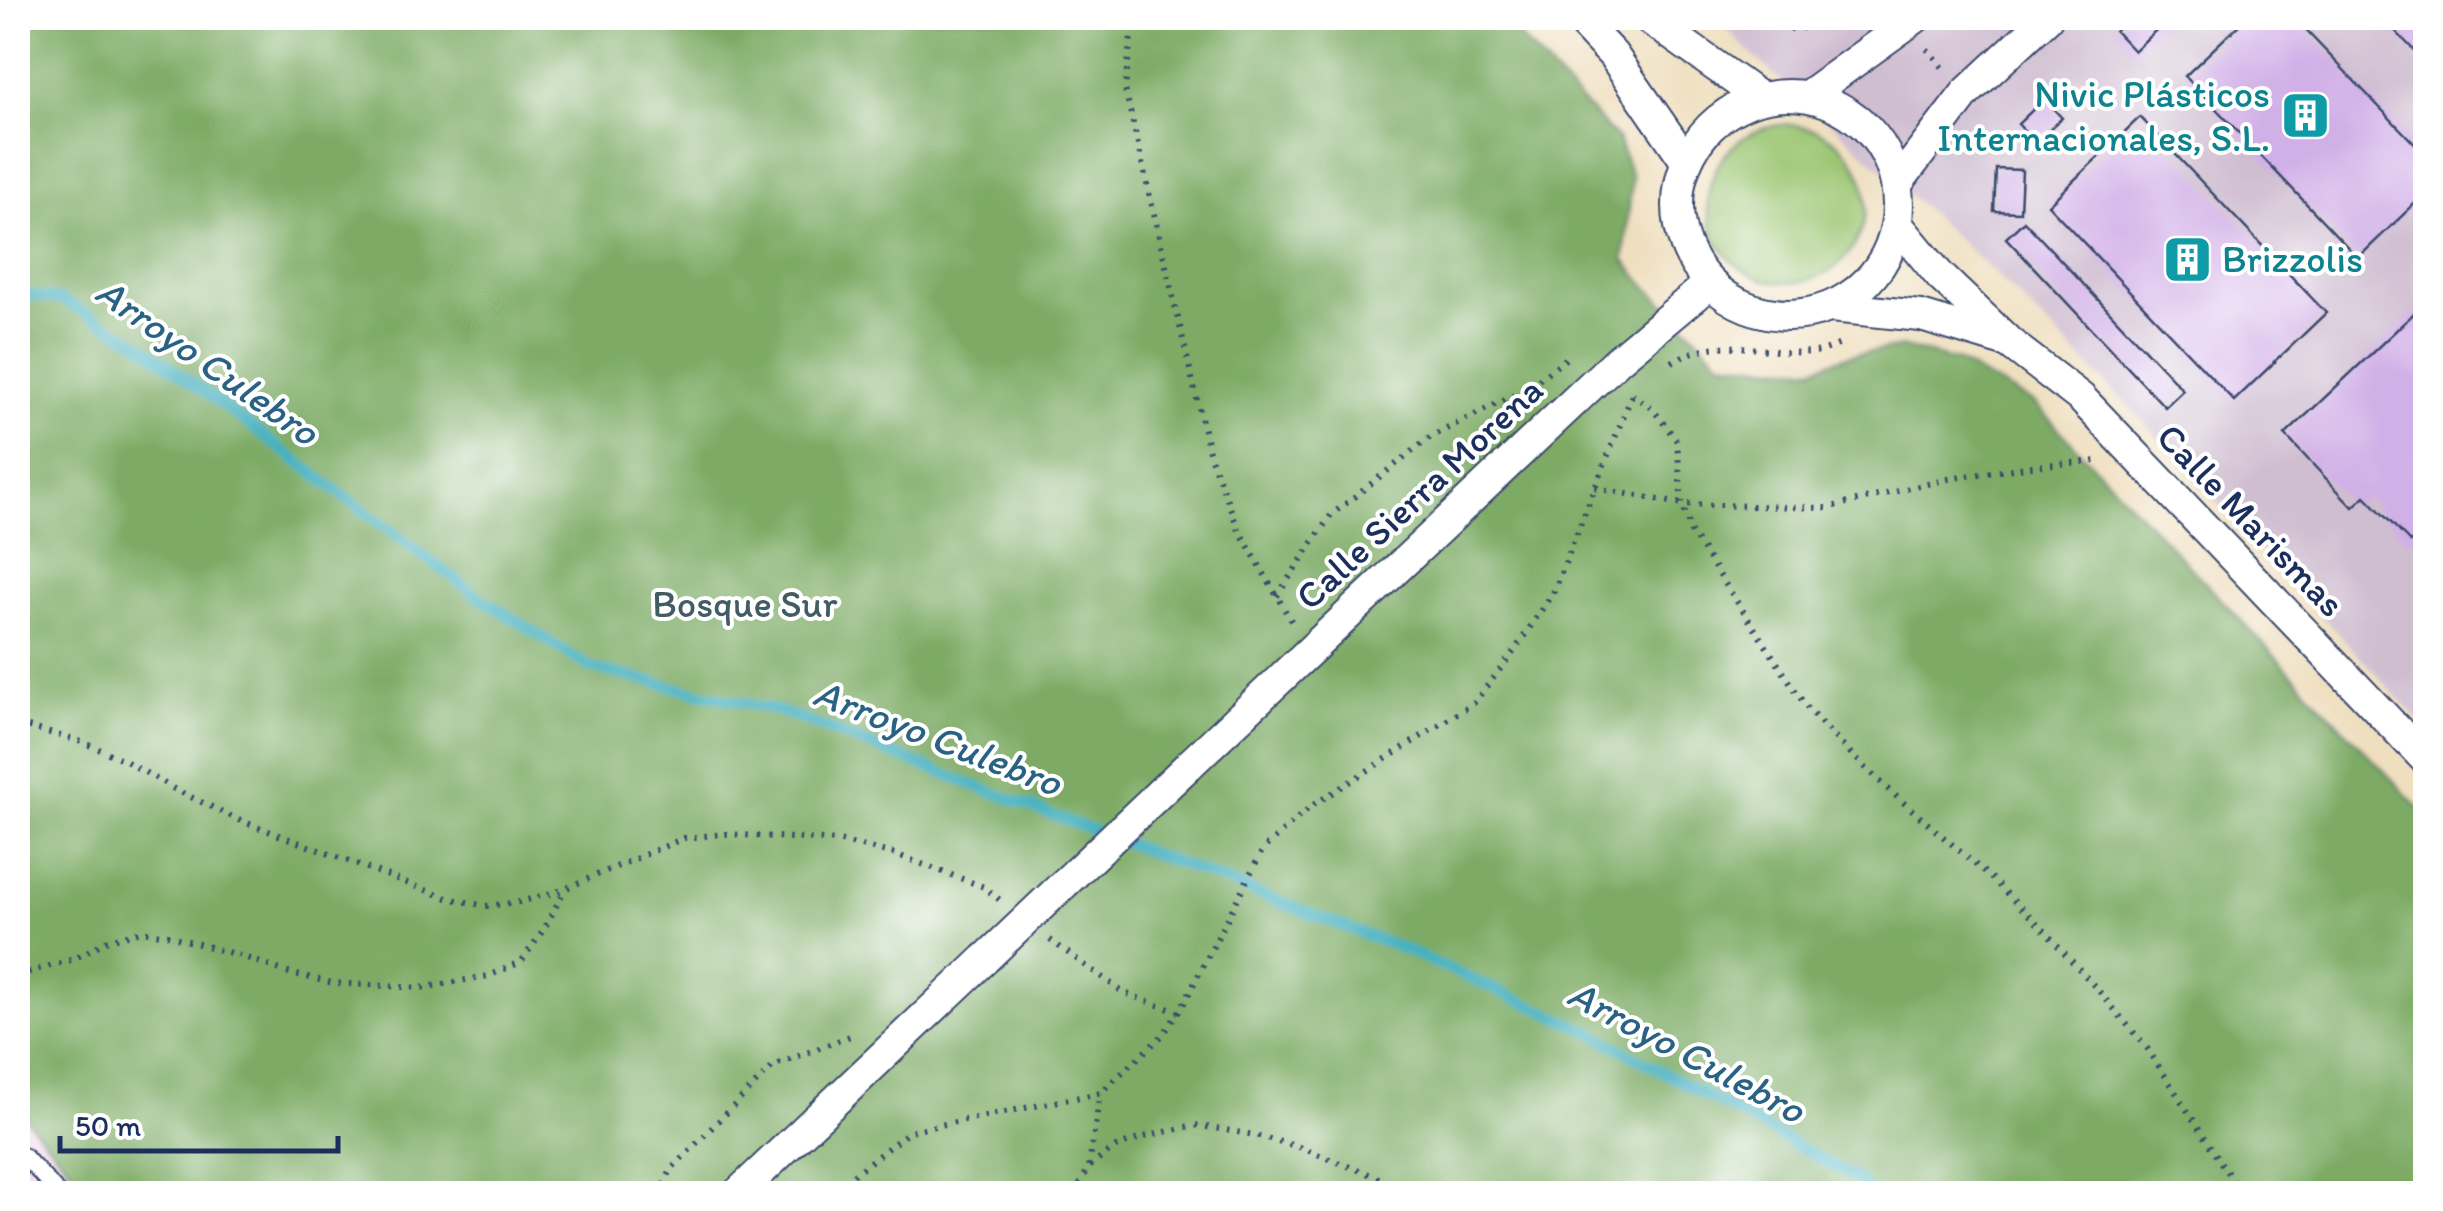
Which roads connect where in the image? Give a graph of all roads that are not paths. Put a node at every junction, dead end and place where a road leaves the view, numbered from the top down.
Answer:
1 (1578, 18) edge
2 (1648, 18) edge
3 (2046, 18) edge
4 (1910, 22) edge
5 (1807, 96) junction
6 (1759, 98) junction
7 (1686, 160) junction
8 (1897, 184) junction
9 (1897, 224) junction
10 (1710, 283) junction
11 (1831, 307) junction
12 (2011, 344) junction
13 (2426, 760) edge
14 (18, 1155) edge
15 (59, 1194) edge
16 (737, 1194) edge

1 - 7 street
2 - 6 street
3 - 8 street
4 - 5 street
5 - 6 street
5 - 8 street
6 - 7 street
7 - 10 street
8 - 9 street
9 - 11 street
9 - 12 street, Calle Marismas
10 - 11 street
10 - 16 street, Calle Sierra Morena, bridge
11 - 12 street, Calle Marismas
12 - 13 street, Calle Marismas
14 - 15 lane

